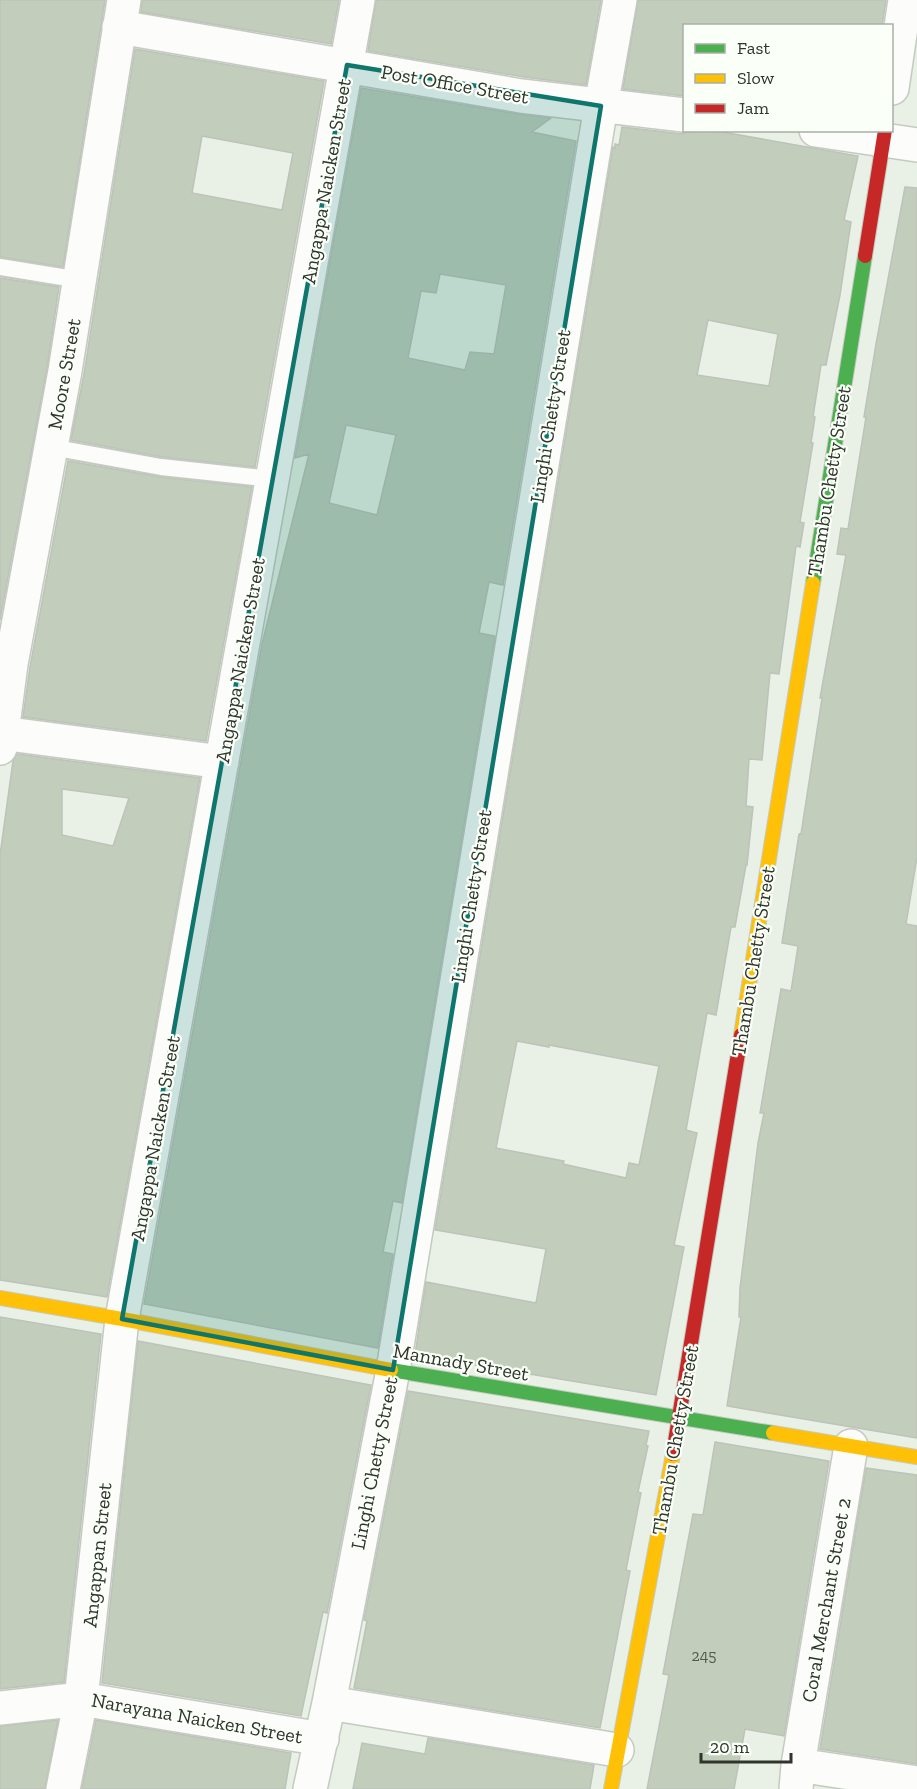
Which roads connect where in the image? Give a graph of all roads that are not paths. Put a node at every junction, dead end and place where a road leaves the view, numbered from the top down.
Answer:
1 (358, 0) edge
2 (620, 0) edge
3 (905, 0) edge
4 (122, 13) edge
5 (347, 65) junction
6 (893, 75) edge
7 (601, 106) junction
8 (683, 115) edge
9 (839, 132) edge
10 (884, 136) edge
11 (917, 145) edge
12 (0, 267) edge
13 (80, 280) junction
14 (51, 447) junction
15 (272, 479) junction
16 (1, 741) edge
17 (222, 762) junction
18 (0, 1298) edge
19 (122, 1319) junction
20 (393, 1370) junction
21 (680, 1419) junction
22 (851, 1446) junction
23 (917, 1457) edge
24 (81, 1698) junction
25 (329, 1703) junction
26 (0, 1708) edge
27 (322, 1739) junction
28 (617, 1750) junction
29 (797, 1777) edge
30 (917, 1783) edge
31 (63, 1789) edge
32 (310, 1789) edge
33 (611, 1789) edge

1 - 5 street, Angappa Naicken Street
2 - 7 street, Linghi Chetty Street
3 - 6 street
4 - 5 street, Post Office Street
4 - 13 street, Moore Street
5 - 7 street, Post Office Street
5 - 15 street, Angappa Naicken Street
7 - 8 street, Post Office Street
7 - 20 street, Linghi Chetty Street
9 - 10 street
10 - 11 street
10 - 21 street, Thambu Chetty Street
12 - 13 lane
13 - 14 street, Moore Street
14 - 15 lane
14 - 16 street, Moore Street
15 - 17 street, Angappa Naicken Street
16 - 17 street
17 - 19 street, Angappa Naicken Street
18 - 19 street, Mannady Street
19 - 20 street, Mannady Street
19 - 24 street, Angappan Street
20 - 21 street, Mannady Street
20 - 25 street, Linghi Chetty Street
21 - 22 street, Mannady Street
21 - 28 street, Thambu Chetty Street
22 - 23 street, Mannady Street
22 - 29 street, Coral Merchant Street 2
24 - 26 street, Narayana Naicken Street
24 - 27 street, Narayana Naicken Street
24 - 31 street, Angappan Street
25 - 27 street, Linghi Chetty Street
25 - 28 street
27 - 32 street, Linghi Chetty Street
28 - 33 street, Thambu Chetty Street
29 - 30 street

